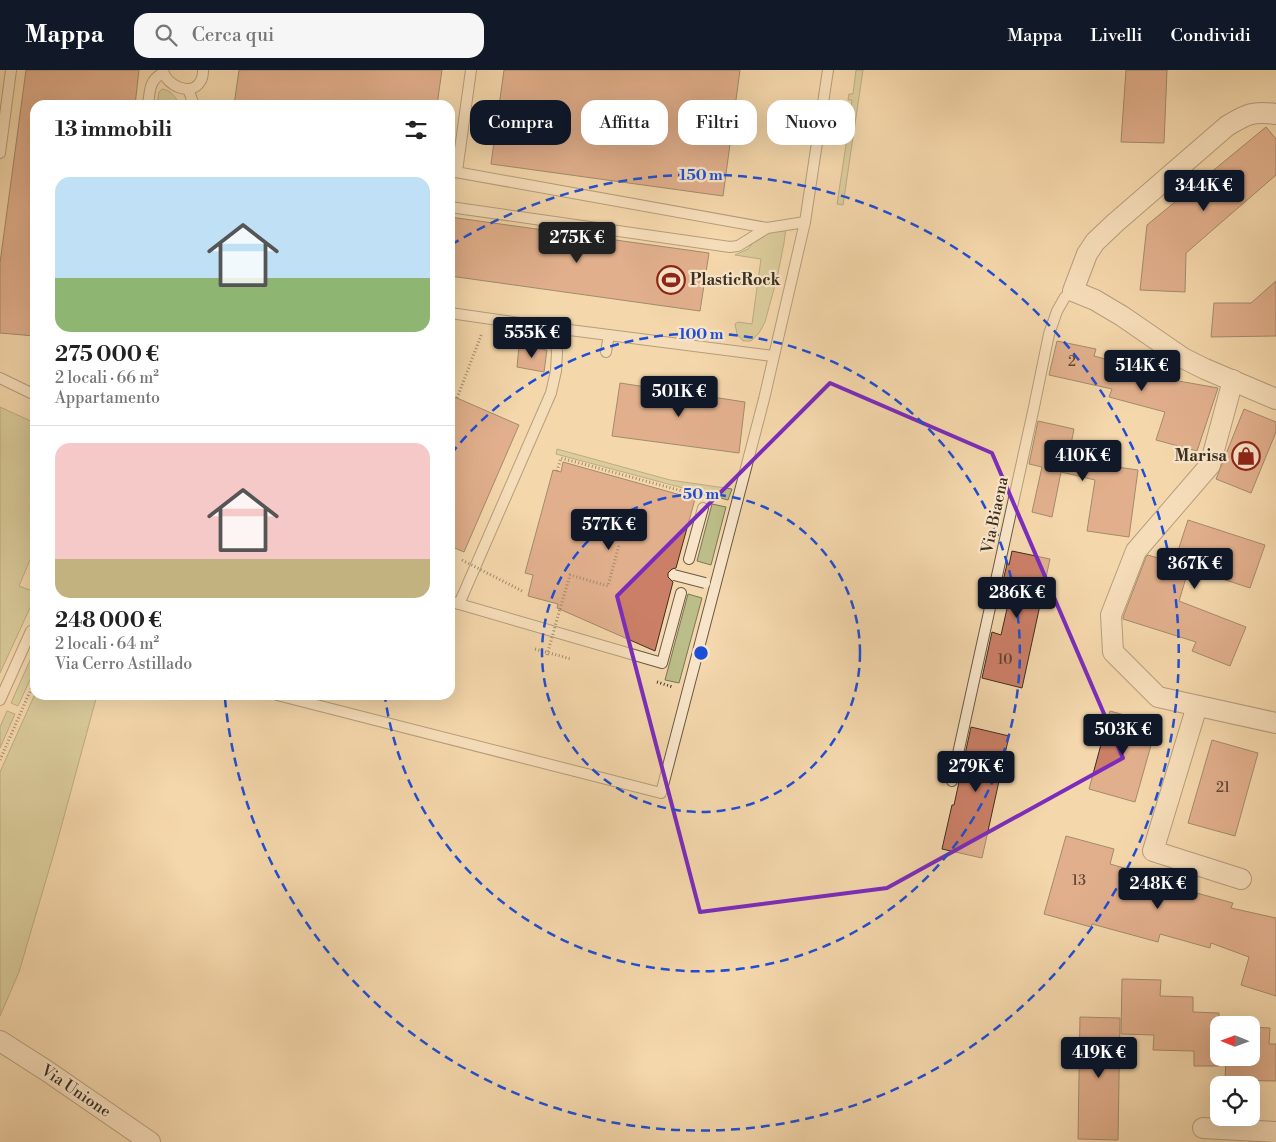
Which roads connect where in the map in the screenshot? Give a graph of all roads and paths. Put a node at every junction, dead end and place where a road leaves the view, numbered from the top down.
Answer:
1 (12, 70) edge
2 (203, 70) edge
3 (471, 70) edge
4 (828, 70) edge
5 (163, 72) edge
6 (188, 89) junction
7 (149, 100) edge
8 (192, 100) edge
9 (1276, 114) edge
10 (0, 153) edge
11 (455, 165) edge
12 (455, 171) edge
13 (455, 208) edge
14 (805, 222) junction
15 (766, 228) junction
16 (1073, 291) junction
17 (455, 314) edge
18 (554, 328) junction
19 (474, 331) dead end
20 (608, 335) junction
21 (606, 352) dead end
22 (773, 356) junction
23 (0, 378) edge
24 (1233, 380) junction
25 (30, 393) edge
26 (457, 398) dead end
27 (1276, 399) edge
28 (557, 471) dead end
29 (700, 496) dead end
30 (703, 508) dead end
31 (619, 545) dead end
32 (689, 559) dead end
33 (462, 560) dead end
34 (674, 575) dead end
35 (710, 584) junction
36 (524, 592) dead end
37 (680, 593) dead end
38 (455, 602) edge
39 (30, 633) edge
40 (535, 649) dead end
41 (547, 655) dead end
42 (571, 659) dead end
43 (657, 682) dead end
44 (677, 688) dead end
45 (30, 691) edge
46 (0, 700) edge
47 (297, 700) edge
48 (1197, 706) junction
49 (15, 709) dead end
50 (21, 712) junction
51 (1276, 724) edge
52 (0, 760) edge
53 (952, 780) dead end
54 (1241, 879) dead end
55 (0, 1041) edge
56 (1203, 1128) dead end
57 (1276, 1132) edge
58 (150, 1142) edge

1 - 10 lane
2 - 6 lane
3 - 11 lane
4 - 14 lane
5 - 6 lane
5 - 7 lane
6 - 8 lane
9 - 16 street
12 - 15 lane
13 - 15 lane
14 - 15 lane
14 - 22 lane
16 - 24 street
16 - 53 lane, Via Biaena
17 - 18 lane
18 - 20 lane
18 - 38 lane
19 - 26 path
20 - 21 lane
20 - 22 lane
22 - 35 lane
23 - 25 lane
24 - 27 street
24 - 48 street
28 - 29 path
30 - 32 lane
31 - 41 path, bridge
33 - 36 path, bridge
34 - 35 lane, bridge
35 - 47 lane
37 - 38 lane
39 - 46 lane
40 - 42 path
43 - 44 path
45 - 50 path
48 - 51 street
48 - 54 street
49 - 50 path
50 - 52 path
55 - 58 street, Via Unione
56 - 57 street

